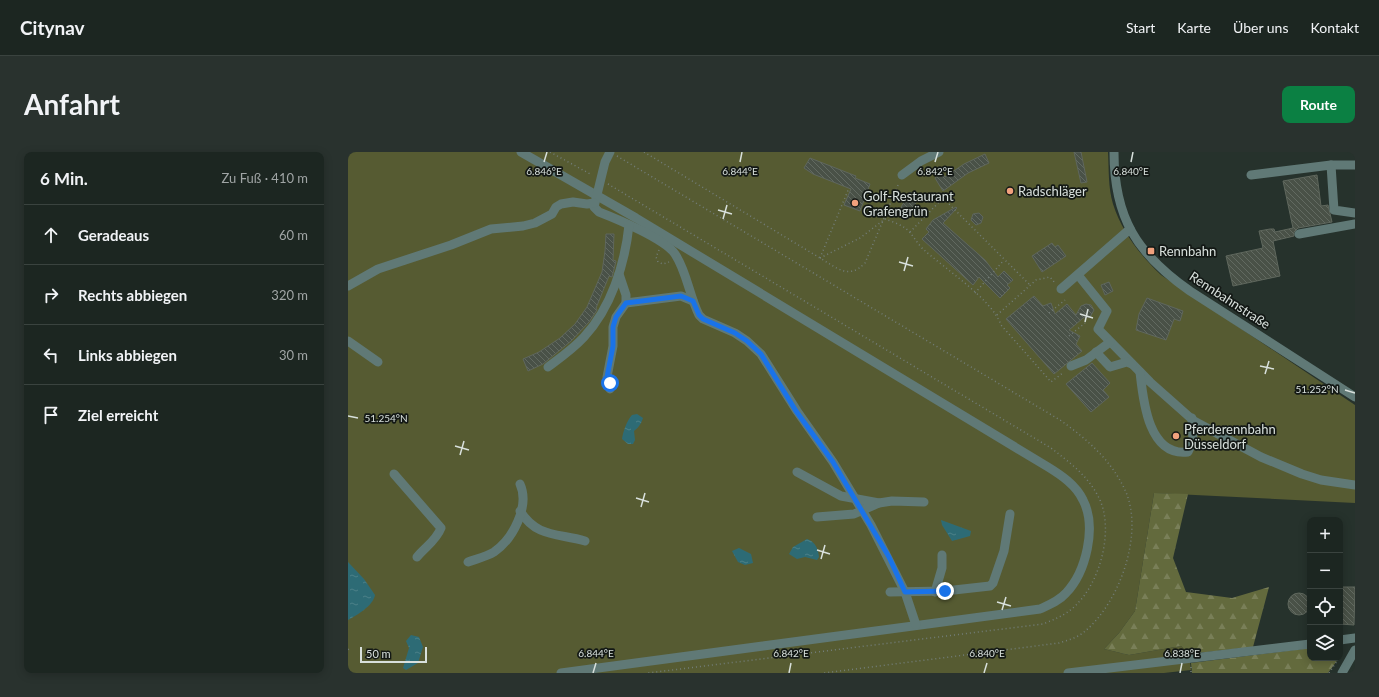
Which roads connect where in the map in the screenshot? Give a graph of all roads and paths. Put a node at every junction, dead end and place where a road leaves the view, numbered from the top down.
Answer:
1 (522, 152) edge
2 (610, 152) edge
3 (644, 152) edge
4 (939, 152) edge
5 (1114, 152) edge
6 (1331, 165) junction
7 (1355, 165) edge
8 (902, 175) joint
9 (1251, 175) dead end
10 (849, 188) dead end
11 (594, 199) junction
12 (1355, 213) edge
13 (885, 218) junction
14 (1355, 224) edge
15 (629, 225) junction
16 (1130, 229) junction
17 (910, 232) junction
18 (1298, 234) dead end
19 (820, 258) junction
20 (1005, 260) junction
21 (619, 274) junction
22 (1078, 275) junction
23 (1030, 285) junction
24 (348, 286) edge
25 (1061, 289) joint
26 (975, 293) junction
27 (1065, 300) dead end
28 (693, 301) junction
29 (626, 303) junction
30 (1049, 313) dead end
31 (998, 315) junction
32 (1085, 323) dead end
33 (1069, 336) dead end
34 (348, 341) edge
35 (1110, 342) junction
36 (1096, 352) junction
37 (378, 362) dead end
38 (1132, 364) junction
39 (1071, 366) joint
40 (548, 367) dead end
41 (1140, 372) junction
42 (610, 390) dead end
43 (1355, 397) edge
44 (1192, 418) junction
45 (797, 472) dead end
46 (394, 474) dead end
47 (520, 484) dead end
48 (1355, 485) edge
49 (855, 499) junction
50 (924, 502) dead end
51 (879, 503) junction
52 (520, 511) junction
53 (861, 511) junction
54 (1010, 514) dead end
55 (816, 517) dead end
56 (585, 541) dead end
57 (942, 555) dead end
58 (417, 557) dead end
59 (468, 562) dead end
60 (890, 592) dead end
61 (905, 592) junction
62 (936, 592) junction
63 (1055, 619) dead end
64 (916, 625) junction
65 (1355, 638) edge
66 (1343, 640) edge
67 (1307, 644) edge
68 (1355, 650) edge
69 (1338, 661) edge
70 (561, 673) edge
71 (648, 673) edge
72 (824, 673) edge
73 (1068, 673) edge
74 (1329, 673) edge
75 (1342, 673) edge

1 - 11 street
2 - 11 street
2 - 72 path
3 - 19 path
4 - 8 street
5 - 16 street, Rennbahnstraße
6 - 7 street
6 - 9 street
6 - 12 street
8 - 13 path
10 - 19 path
11 - 15 street
11 - 24 street
11 - 64 street
13 - 17 path
13 - 19 path
13 - 19 path
14 - 18 street
15 - 21 street
15 - 28 street
16 - 22 street
16 - 43 street, Rennbahnstraße
17 - 20 path
17 - 26 path
20 - 23 path
20 - 26 path
21 - 29 street
21 - 40 street
22 - 25 street
22 - 35 street
23 - 25 path
23 - 31 path
26 - 31 path
27 - 30 path
28 - 29 street
28 - 49 street
29 - 42 street
31 - 39 path
32 - 33 path
34 - 37 street
35 - 36 street
35 - 38 street
36 - 38 street
36 - 39 street
38 - 41 street
41 - 44 street
41 - 44 street
44 - 48 street
45 - 49 street
46 - 58 street
47 - 52 street
49 - 51 street
49 - 53 street
50 - 51 street
51 - 53 street
52 - 56 street
52 - 59 street
53 - 55 street
53 - 61 street
54 - 62 street
57 - 62 street
60 - 61 street
61 - 62 street
61 - 64 street
63 - 71 path
64 - 70 street
65 - 66 street
67 - 73 street
68 - 75 street
69 - 74 path

